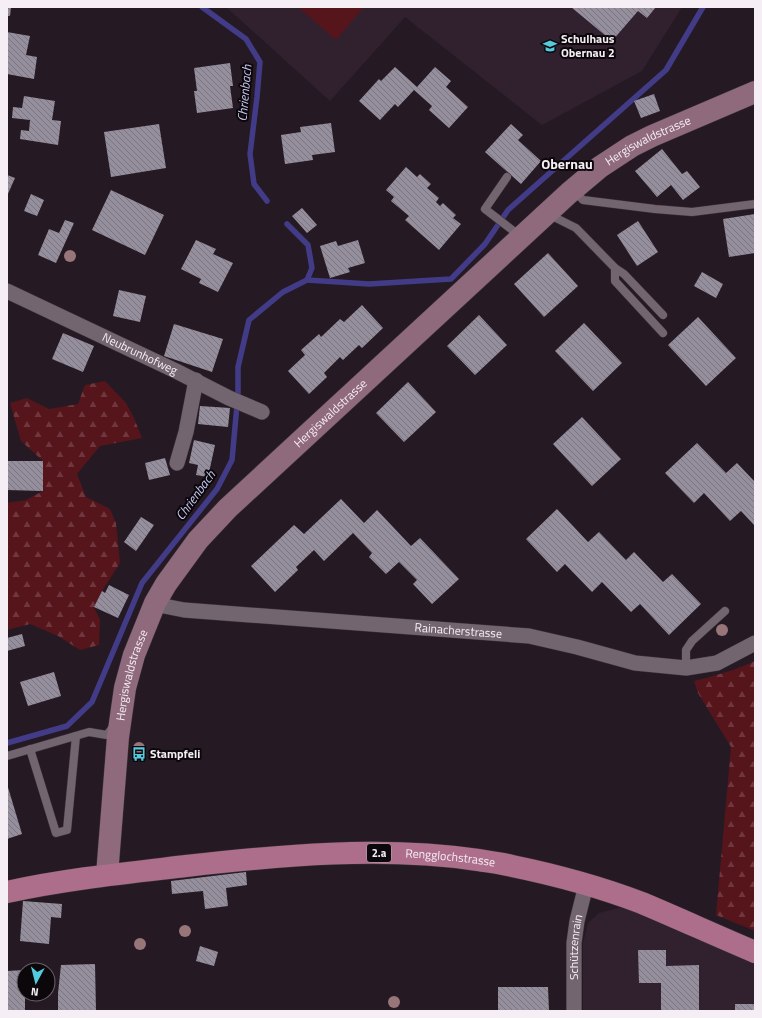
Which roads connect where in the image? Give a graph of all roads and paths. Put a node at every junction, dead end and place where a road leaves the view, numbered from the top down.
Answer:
1 (755, 92) edge
2 (508, 177) dead end
3 (572, 190) junction
4 (755, 204) edge
5 (547, 213) junction
6 (516, 232) junction
7 (615, 268) junction
8 (7, 291) edge
9 (663, 315) dead end
10 (663, 333) dead end
11 (196, 380) junction
12 (262, 412) dead end
13 (177, 463) dead end
14 (155, 603) junction
15 (725, 611) dead end
16 (755, 643) edge
17 (686, 668) junction
18 (121, 717) junction
19 (76, 736) junction
20 (30, 749) junction
21 (7, 756) edge
22 (107, 875) junction
23 (586, 885) junction
24 (7, 892) edge
25 (755, 952) edge
26 (574, 1011) edge

1 - 3 street, Hergiswaldstrasse
2 - 6 lane
3 - 4 lane
3 - 5 street, Hergiswaldstrasse
5 - 6 street, Hergiswaldstrasse
5 - 7 lane
6 - 14 street, Hergiswaldstrasse
7 - 9 lane
7 - 10 lane
8 - 11 street, Neubrunhofweg
11 - 12 street, Neubrunhofweg
11 - 13 street
14 - 17 street, Rainacherstrasse
14 - 18 street, Hergiswaldstrasse
15 - 17 lane
16 - 17 street, Rainacherstrasse
18 - 19 lane
18 - 22 street, Hergiswaldstrasse
19 - 20 lane
19 - 20 lane
20 - 21 lane
22 - 23 main road, Rengglochstrasse / 2.a
22 - 24 main road, 2.a
23 - 25 main road, Rengglochstrasse / 2.a
23 - 26 street, Schützenrain

